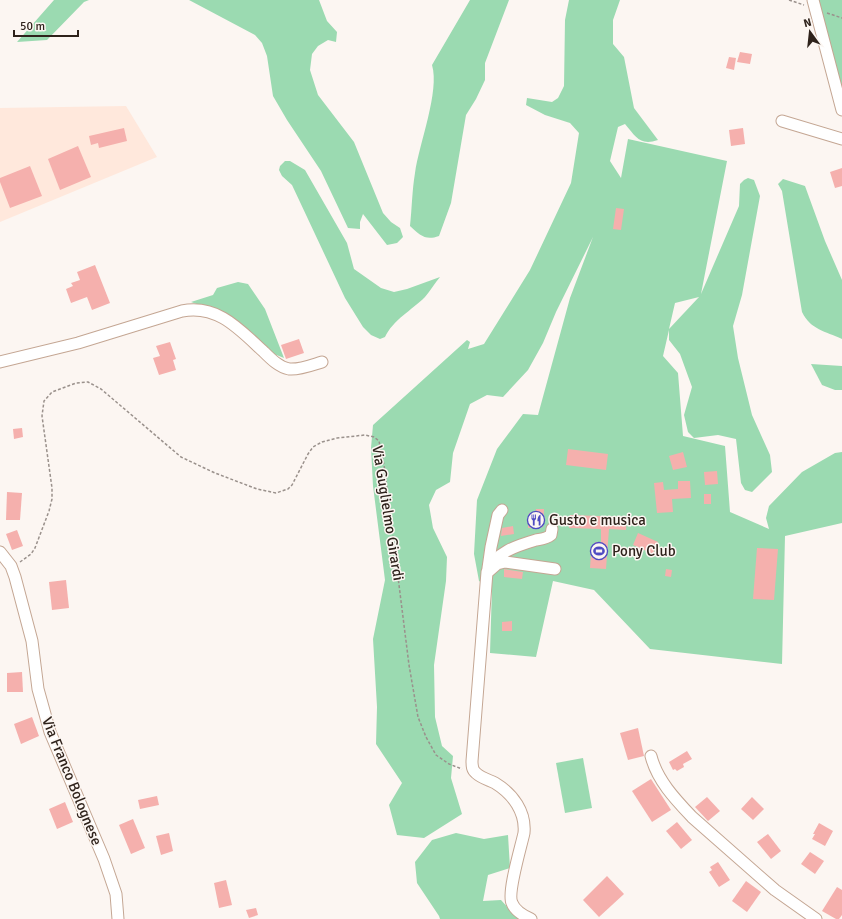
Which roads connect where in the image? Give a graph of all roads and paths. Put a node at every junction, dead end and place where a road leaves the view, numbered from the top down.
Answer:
1 (813, 0) edge
2 (842, 110) edge
3 (782, 121) dead end
4 (842, 139) edge
5 (49, 344) dead end
6 (5, 361) edge
7 (322, 362) dead end
8 (502, 510) dead end
9 (552, 529) dead end
10 (0, 552) edge
11 (11, 566) junction
12 (556, 569) dead end
13 (487, 572) junction
14 (651, 756) dead end
15 (473, 770) junction
16 (118, 919) edge
17 (531, 919) edge
18 (816, 919) edge

1 - 2 street
3 - 4 street
5 - 6 street
6 - 7 street
8 - 13 street
9 - 13 street
10 - 11 street, Via Franco Bolognese
11 - 15 path, Via Guglielmo Girardi
11 - 16 street, Via Franco Bolognese
12 - 13 street
13 - 15 street
14 - 18 street
15 - 17 street

